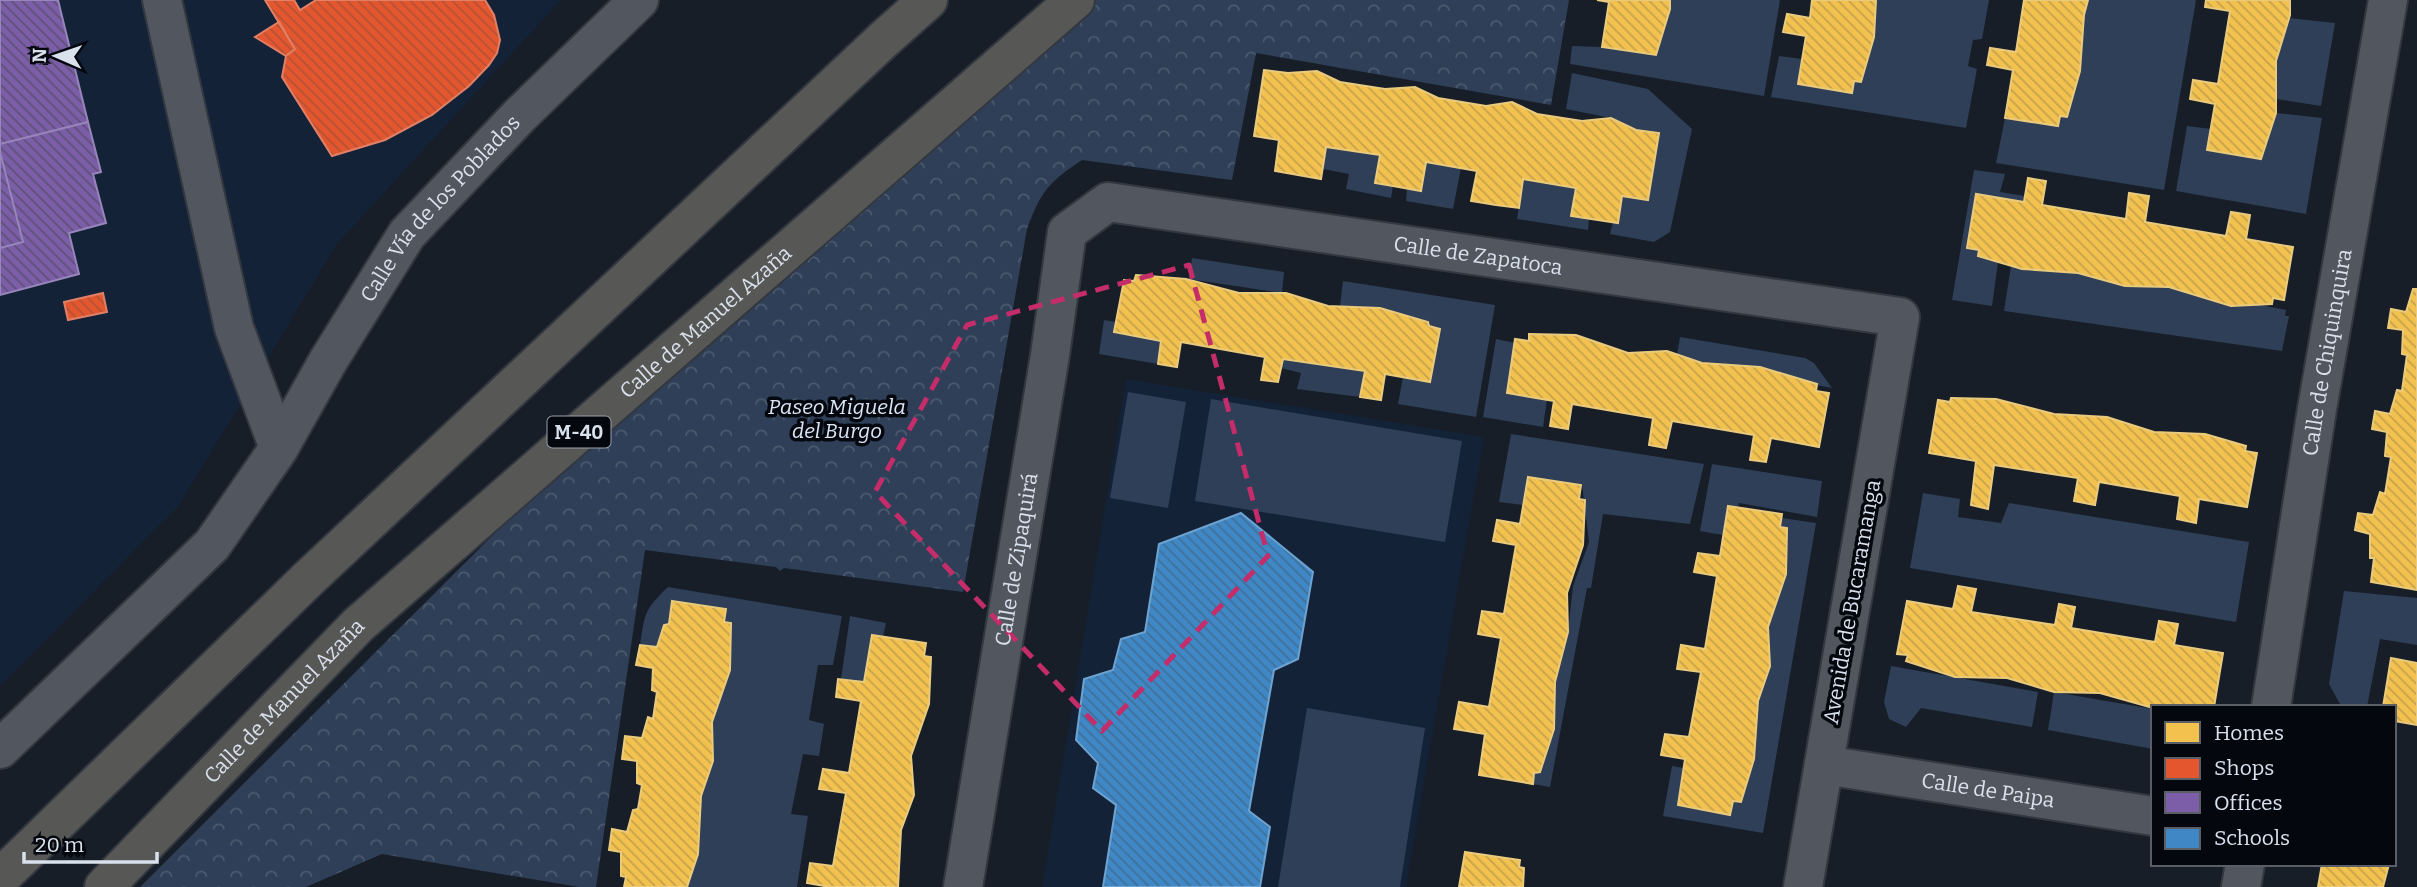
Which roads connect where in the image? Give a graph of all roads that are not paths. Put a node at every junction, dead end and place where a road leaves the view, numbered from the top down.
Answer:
1 (162, 0) edge
2 (639, 0) edge
3 (928, 0) edge
4 (1075, 0) edge
5 (2388, 0) edge
6 (1067, 232) joint
7 (1900, 317) joint
8 (279, 448) junction
9 (2271, 705) edge
10 (0, 749) edge
11 (1824, 765) junction
12 (2151, 816) edge
13 (2245, 866) edge
14 (0, 878) edge
15 (104, 887) edge
16 (963, 887) edge
17 (1803, 887) edge
18 (2241, 887) edge

1 - 8 street
2 - 8 street, Calle Vía de los Poblados
3 - 14 highway
4 - 15 highway, Calle de Manuel Azaña / M-40
5 - 9 street, Calle de Chiquinquira
6 - 7 street, Calle de Zapatoca
6 - 16 street, Calle de Zipaquirá
7 - 11 street, Avenida de Bucaramanga
8 - 10 street, Calle Vía de los Poblados
11 - 12 street, Calle de Paipa
11 - 17 street, Avenida de Bucaramanga
13 - 18 street

